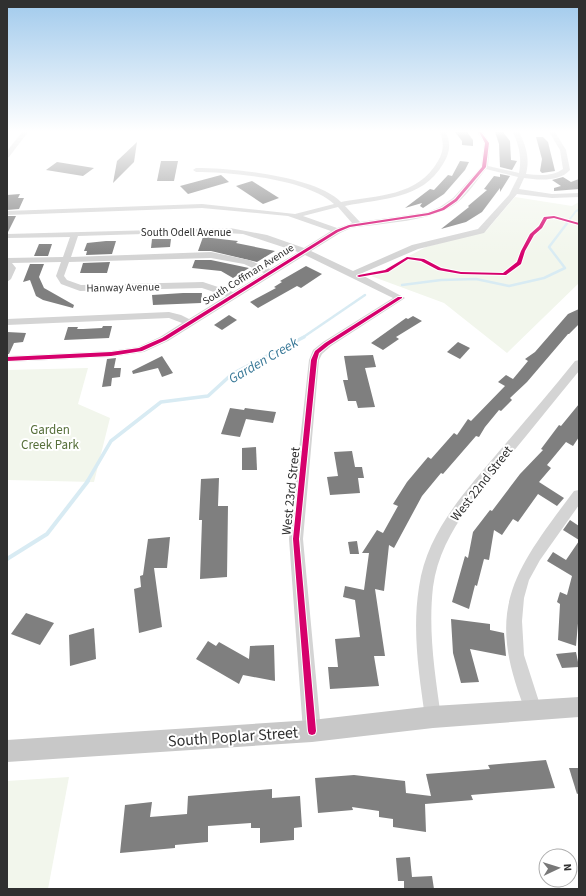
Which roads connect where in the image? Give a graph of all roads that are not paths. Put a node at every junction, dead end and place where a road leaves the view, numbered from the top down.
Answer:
1 (242, 174) edge
2 (431, 174) edge
3 (478, 174) edge
4 (523, 174) joint
5 (563, 174) edge
6 (514, 191) junction
7 (579, 195) edge
8 (340, 205) junction
9 (7, 214) edge
10 (296, 216) junction
11 (358, 225) junction
12 (338, 231) junction
13 (75, 234) junction
14 (7, 236) edge
15 (304, 251) junction
16 (66, 259) junction
17 (7, 262) edge
18 (270, 272) junction
19 (353, 274) junction
20 (7, 279) edge
21 (233, 295) junction
22 (400, 298) joint
23 (7, 322) edge
24 (188, 323) junction
25 (7, 359) edge
26 (579, 364) edge
27 (579, 495) edge
28 (579, 707) edge
29 (534, 711) junction
30 (433, 717) junction
31 (312, 731) junction
32 (7, 751) edge

1 - 8 street
2 - 8 street
3 - 11 street, South Coffman Avenue
4 - 5 street
4 - 6 street
6 - 7 street
6 - 19 street
8 - 10 street
8 - 11 street
9 - 10 street
10 - 12 street
11 - 12 street, South Coffman Avenue
12 - 15 street, South Coffman Avenue
13 - 14 street, South Odell Avenue
13 - 15 street, South Odell Avenue
13 - 16 street, Hanway Avenue
15 - 18 street, South Coffman Avenue
15 - 19 street, South Odell Avenue
16 - 17 street
16 - 18 street
16 - 21 street, Hanway Avenue
17 - 20 street
18 - 21 street, South Coffman Avenue
19 - 22 street, South Odell Avenue
21 - 24 street, South Coffman Avenue
22 - 31 street, West 23rd Street
23 - 24 street
24 - 25 street, South Coffman Avenue
26 - 30 street, West 22nd Street
27 - 29 street
28 - 29 main road, South Poplar Street
29 - 30 main road, South Poplar Street
30 - 31 main road, South Poplar Street
31 - 32 main road, South Poplar Street

